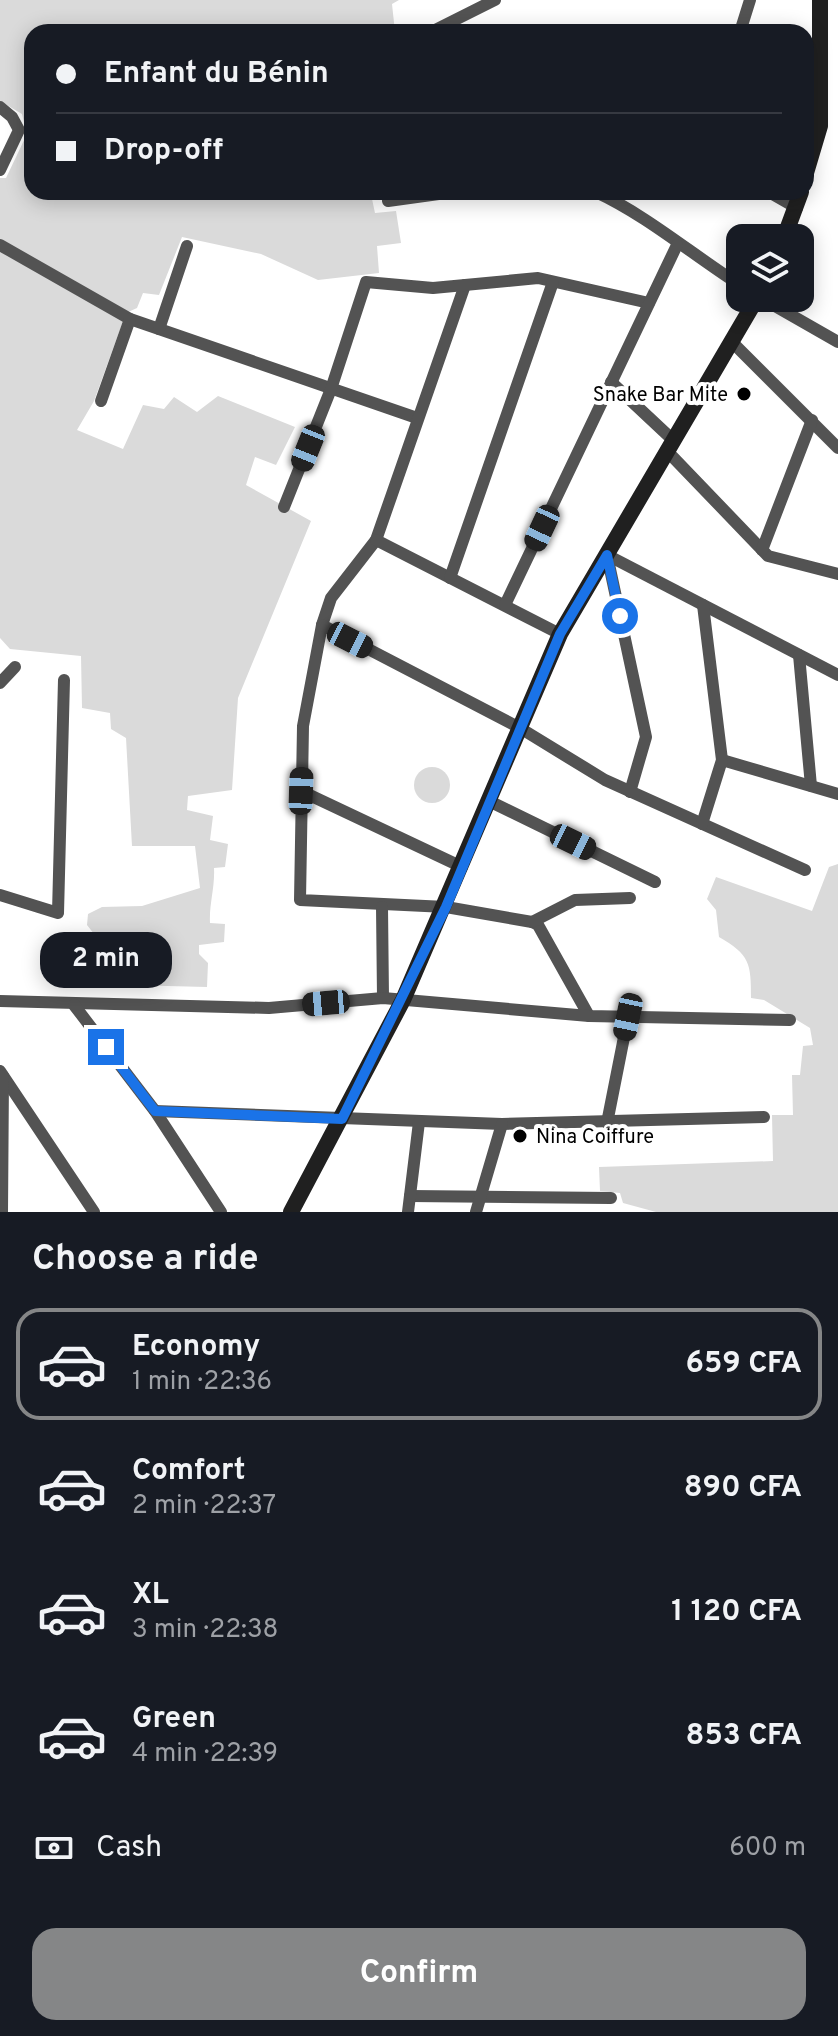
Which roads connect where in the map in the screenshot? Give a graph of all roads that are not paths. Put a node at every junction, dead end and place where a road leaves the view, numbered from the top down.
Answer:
1 (495, 0) edge
2 (750, 0) edge
3 (820, 0) edge
4 (447, 24) edge
5 (742, 24) edge
6 (814, 105) edge
7 (0, 107) edge
8 (0, 170) edge
9 (395, 200) edge
10 (611, 200) edge
11 (799, 200) edge
12 (388, 201) dead end
13 (790, 224) edge
14 (0, 245) edge
15 (677, 245) junction
16 (187, 246) dead end
17 (726, 276) edge
18 (553, 282) junction
19 (465, 285) junction
20 (649, 303) junction
21 (750, 312) edge
22 (784, 312) edge
23 (130, 319) junction
24 (159, 329) junction
25 (731, 341) junction
26 (838, 342) edge
27 (611, 382) junction
28 (331, 389) junction
29 (101, 401) dead end
30 (417, 418) junction
31 (812, 420) junction
32 (671, 447) junction
33 (838, 448) edge
34 (284, 507) dead end
35 (376, 540) junction
36 (762, 550) junction
37 (607, 555) junction
38 (838, 574) edge
39 (450, 578) junction
40 (505, 605) junction
41 (703, 605) junction
42 (322, 625) junction
43 (560, 634) junction
44 (799, 655) junction
45 (15, 667) dead end
46 (838, 675) edge
47 (64, 680) dead end
48 (0, 684) edge
49 (520, 728) junction
50 (722, 760) junction
51 (811, 786) junction
52 (301, 791) junction
53 (630, 792) junction
54 (838, 794) edge
55 (491, 802) junction
56 (702, 824) junction
57 (462, 867) junction
58 (805, 870) dead end
59 (655, 882) dead end
60 (0, 895) edge
61 (630, 898) dead end
62 (382, 907) junction
63 (446, 907) junction
64 (532, 922) junction
65 (383, 998) junction
66 (403, 1000) junction
67 (0, 1001) edge
68 (74, 1005) junction
69 (589, 1016) junction
70 (628, 1017) junction
71 (790, 1020) dead end
72 (1, 1073) edge
73 (155, 1111) junction
74 (764, 1117) dead end
75 (342, 1119) junction
76 (419, 1122) junction
77 (607, 1123) junction
78 (502, 1124) junction
79 (410, 1196) junction
80 (481, 1197) junction
81 (611, 1198) dead end
82 (2, 1212) edge
83 (94, 1212) edge
84 (221, 1212) edge
85 (291, 1212) edge
86 (408, 1212) edge
87 (476, 1212) edge

1 - 4 street
2 - 5 street
3 - 6 street
7 - 8 street
9 - 12 street
10 - 15 street
11 - 13 street
14 - 23 street
15 - 17 street
15 - 20 street
16 - 24 street
18 - 19 street
18 - 20 street
18 - 39 street
19 - 28 street
19 - 30 street
20 - 27 street
21 - 25 street
22 - 26 street
23 - 24 street
23 - 29 street
24 - 28 street
25 - 31 street
25 - 32 street
27 - 32 street
27 - 40 street
28 - 30 street
28 - 34 street
30 - 35 street
31 - 33 street
31 - 36 street
32 - 36 street
32 - 37 street
35 - 39 street
35 - 42 street
36 - 38 street
37 - 41 street
37 - 43 street
37 - 53 street
39 - 40 street
40 - 43 street
41 - 44 street
41 - 50 street
42 - 49 street
42 - 52 street
43 - 49 street
44 - 46 street
44 - 51 street
45 - 48 street
47 - 60 street
49 - 53 street
49 - 55 street
50 - 51 street
50 - 56 street
51 - 54 street
52 - 57 street
52 - 62 street
53 - 56 street
55 - 57 street
55 - 59 street
56 - 58 street
57 - 63 street
61 - 64 street
62 - 63 street
62 - 65 street
63 - 64 street
63 - 66 street
64 - 69 street
65 - 66 street
65 - 68 street
66 - 69 street
66 - 75 street
67 - 68 street
68 - 73 street
69 - 70 street
70 - 71 street
70 - 77 street
72 - 82 street
72 - 83 street
73 - 75 street
73 - 84 street
74 - 77 street
75 - 76 street
75 - 85 street
76 - 78 street
76 - 79 street
77 - 78 street
78 - 80 street
79 - 80 street
79 - 86 street
80 - 81 street
80 - 87 street

